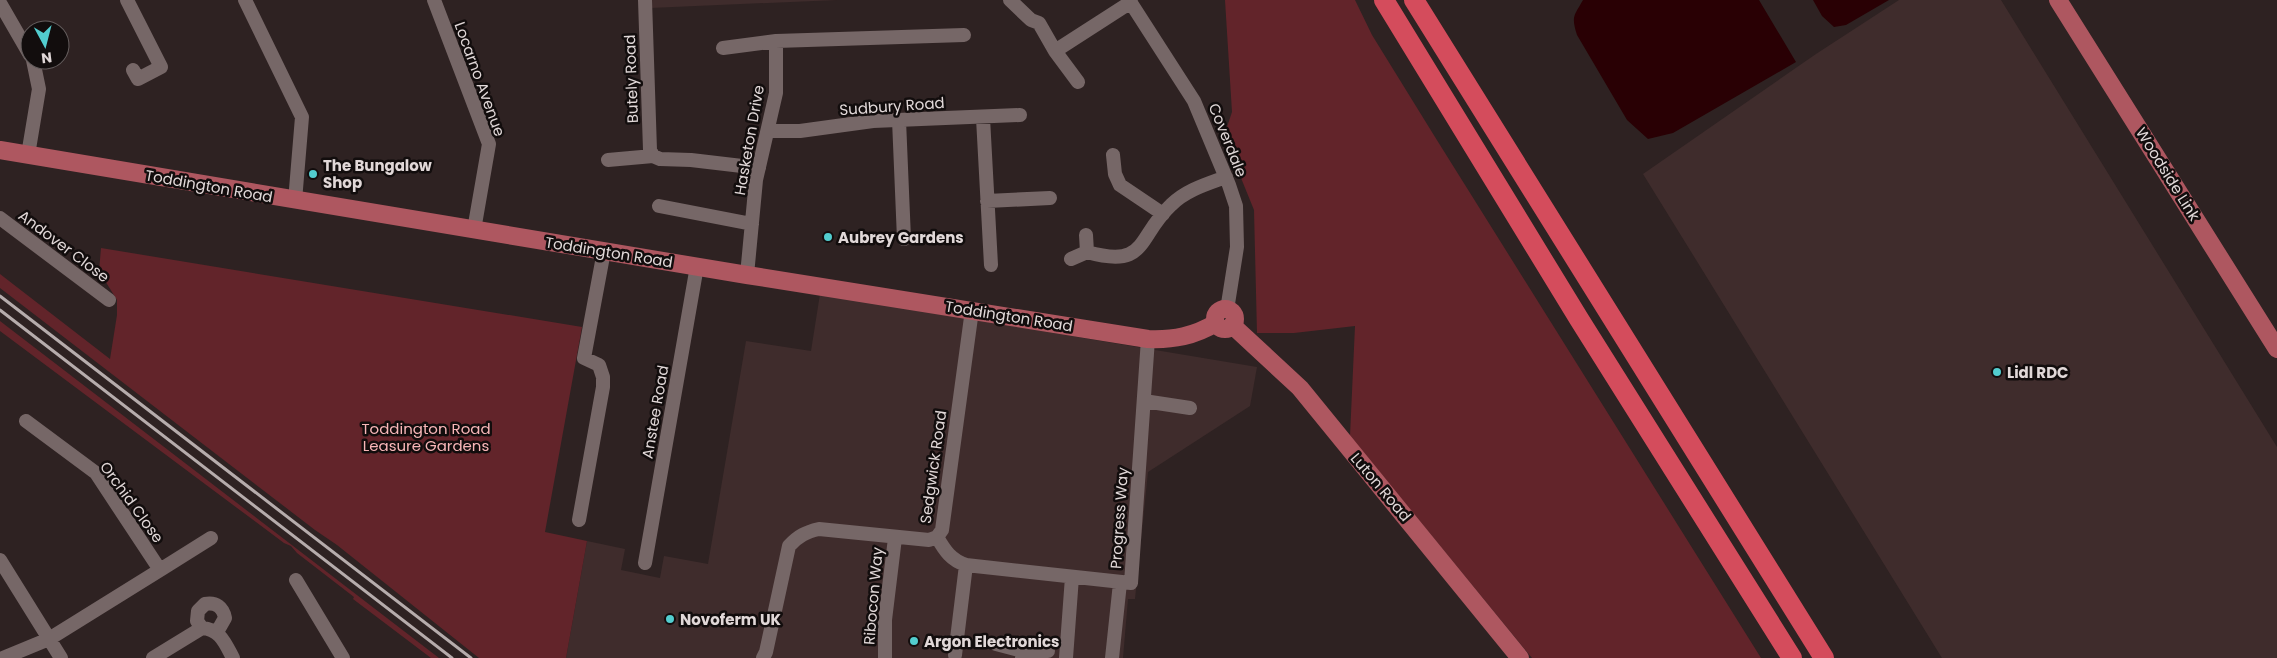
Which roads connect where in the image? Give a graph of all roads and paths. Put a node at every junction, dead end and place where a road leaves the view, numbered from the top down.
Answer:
1 (127, 0) edge
2 (246, 0) edge
3 (434, 0) edge
4 (645, 0) edge
5 (1010, 0) edge
6 (1384, 0) edge
7 (1414, 0) edge
8 (2058, 0) edge
9 (1130, 1) edge
10 (0, 3) edge
11 (964, 34) dead end
12 (20, 38) edge
13 (776, 41) junction
14 (723, 48) dead end
15 (1055, 51) junction
16 (35, 70) edge
17 (133, 70) dead end
18 (1078, 82) dead end
19 (1020, 115) dead end
20 (983, 118) junction
21 (899, 120) junction
22 (768, 131) junction
23 (0, 150) edge
24 (28, 155) junction
25 (654, 156) junction
26 (1113, 156) dead end
27 (608, 160) dead end
28 (759, 168) junction
29 (1226, 177) junction
30 (1050, 198) dead end
31 (295, 201) junction
32 (987, 201) junction
33 (660, 206) dead end
34 (1162, 214) junction
35 (0, 218) edge
36 (752, 224) junction
37 (474, 230) junction
38 (1086, 235) dead end
39 (904, 239) dead end
40 (604, 251) junction
41 (1087, 252) junction
42 (1071, 259) dead end
43 (991, 265) dead end
44 (697, 266) junction
45 (747, 275) junction
46 (109, 300) dead end
47 (972, 310) junction
48 (1225, 319) junction
49 (1579, 319) junction
50 (1148, 339) junction
51 (2277, 349) edge
52 (1144, 401) junction
53 (1190, 408) dead end
54 (26, 421) dead end
55 (579, 520) dead end
56 (937, 537) junction
57 (211, 538) dead end
58 (895, 538) junction
59 (0, 560) edge
60 (645, 563) dead end
61 (966, 565) junction
62 (160, 570) junction
63 (1072, 577) junction
64 (296, 580) dead end
65 (1120, 583) junction
66 (202, 628) junction
67 (217, 632) junction
68 (49, 639) junction
69 (996, 644) dead end
70 (1048, 651) dead end
71 (955, 655) dead end
72 (1023, 655) edge
73 (2, 658) edge
74 (61, 658) edge
75 (152, 658) edge
76 (233, 658) edge
77 (343, 658) edge
78 (763, 658) edge
79 (885, 658) edge
80 (1066, 658) edge
81 (1112, 658) edge
82 (1520, 658) edge
83 (1779, 658) edge
84 (1792, 658) edge
85 (1824, 658) edge

1 - 17 street
2 - 31 street
3 - 37 street, Locarno Avenue
4 - 25 street, Butely Road
5 - 15 street
6 - 49 highway
7 - 85 highway
8 - 51 main road, Woodside Link
9 - 15 street
9 - 29 street, Coverdale
10 - 12 street
11 - 13 street
13 - 14 street
13 - 22 street, Hasketon Drive
15 - 18 street
16 - 24 street
19 - 20 street, Sudbury Road
20 - 21 street, Sudbury Road
20 - 32 street
21 - 22 street, Sudbury Road
21 - 39 street
22 - 28 street, Hasketon Drive
23 - 24 main road, Toddington Road
24 - 31 main road, Toddington Road
25 - 27 street
25 - 28 street
26 - 34 street
28 - 36 street, Hasketon Drive
29 - 34 street
29 - 48 street, Coverdale
30 - 32 street
31 - 37 main road, Toddington Road
32 - 43 street
33 - 36 street
34 - 41 street
35 - 46 street, Andover Close
36 - 45 street, Hasketon Drive
37 - 40 main road, Toddington Road
38 - 41 street
40 - 44 main road, Toddington Road
40 - 55 street
41 - 42 street
44 - 45 main road, Toddington Road
44 - 60 street, Anstee Road
45 - 47 main road, Toddington Road
47 - 50 main road, Toddington Road
47 - 56 street, Sedgwick Road
48 - 50 main road, Toddington Road
48 - 82 main road, Luton Road
49 - 83 highway
49 - 84 highway
50 - 52 street, Progress Way
52 - 53 street
52 - 65 street, Progress Way
54 - 62 street, Orchid Close
56 - 58 street, Sedgwick Road
56 - 61 street, Progress Way
57 - 62 street
58 - 78 street, Sedgwick Road
58 - 79 street, Ribocon Way
59 - 68 street
61 - 63 street, Progress Way
61 - 71 street
62 - 68 street
63 - 65 street, Progress Way
63 - 80 street
64 - 77 street
65 - 81 street
66 - 67 street
66 - 67 street
66 - 75 street
67 - 76 street
68 - 73 street
68 - 74 street
69 - 72 street
70 - 72 street

